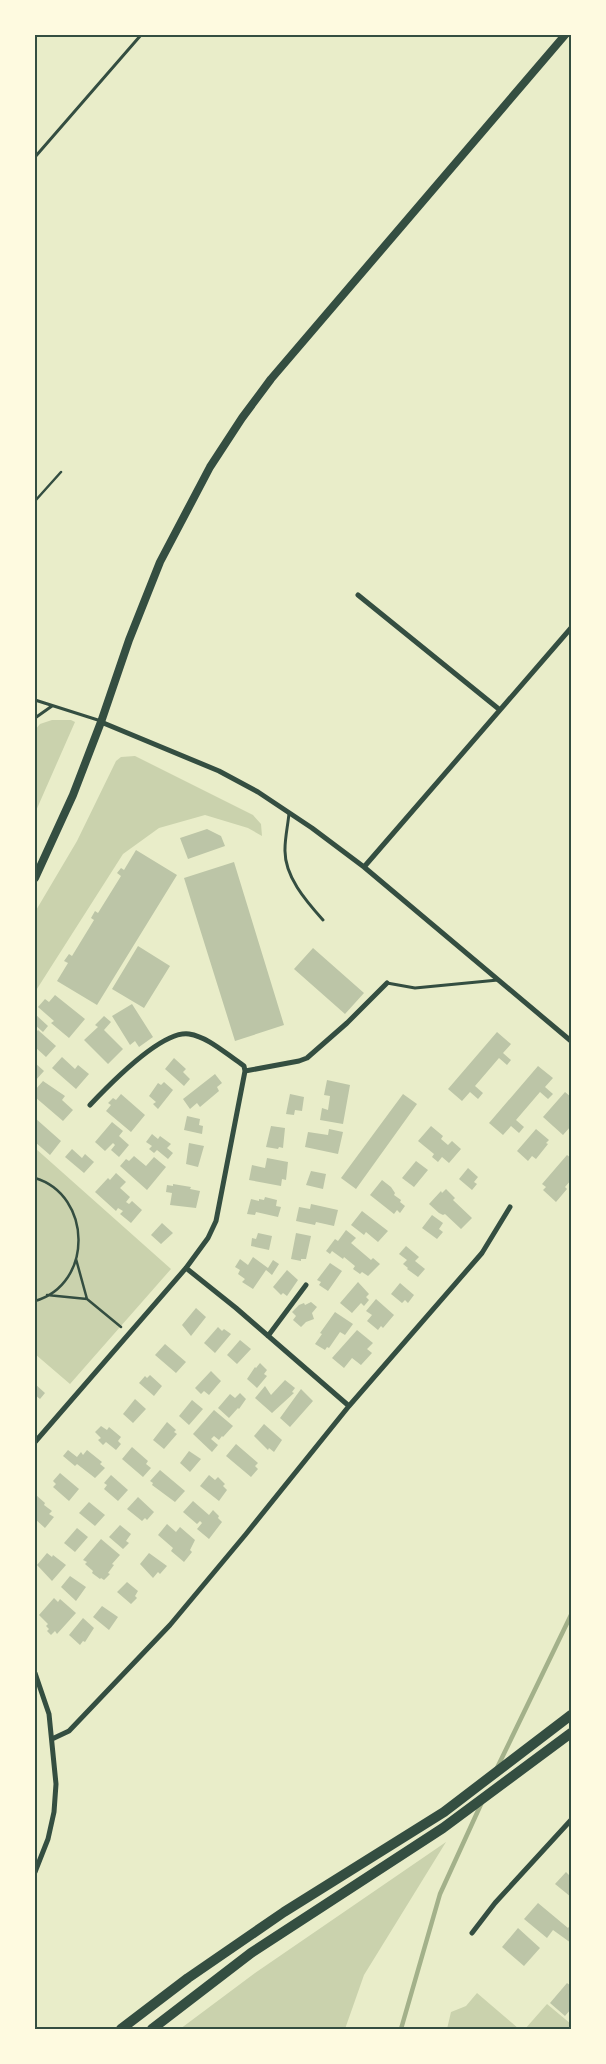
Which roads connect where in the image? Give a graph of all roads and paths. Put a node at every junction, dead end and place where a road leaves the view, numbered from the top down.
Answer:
1 (141, 35) edge
2 (565, 35) edge
3 (35, 157) edge
4 (61, 472) dead end
5 (35, 501) edge
6 (358, 595) dead end
7 (571, 628) edge
8 (35, 700) edge
9 (53, 706) junction
10 (500, 710) junction
11 (35, 718) edge
12 (101, 722) junction
13 (290, 814) junction
14 (364, 867) junction
15 (35, 878) edge
16 (323, 920) dead end
17 (498, 980) junction
18 (387, 983) joint
19 (571, 1041) edge
20 (245, 1071) junction
21 (90, 1105) dead end
22 (35, 1178) edge
23 (510, 1207) dead end
24 (76, 1258) junction
25 (186, 1268) junction
26 (306, 1285) dead end
27 (47, 1295) junction
28 (87, 1299) junction
29 (35, 1301) edge
30 (128, 1333) junction
31 (268, 1336) junction
32 (349, 1406) junction
33 (35, 1441) edge
34 (35, 1673) edge
35 (571, 1715) edge
36 (571, 1733) edge
37 (52, 1739) junction
38 (571, 1820) edge
39 (35, 1872) edge
40 (472, 1933) dead end
41 (121, 2029) edge
42 (152, 2029) edge

1 - 3 lane
2 - 12 street
4 - 5 path
6 - 10 street
7 - 10 street
8 - 9 lane
9 - 11 lane
9 - 12 lane
10 - 14 street
12 - 13 street
12 - 15 street
13 - 14 street
13 - 16 lane
14 - 17 street
17 - 18 lane
17 - 19 street
18 - 20 street
20 - 21 street
20 - 25 street
22 - 24 path
23 - 32 street
24 - 27 path
24 - 28 path
25 - 30 street
25 - 31 street
26 - 31 street
27 - 28 path
27 - 29 path
28 - 30 path
30 - 33 street
31 - 32 street
32 - 37 street
34 - 37 street
35 - 41 main road
36 - 42 main road
37 - 39 street
38 - 40 street

